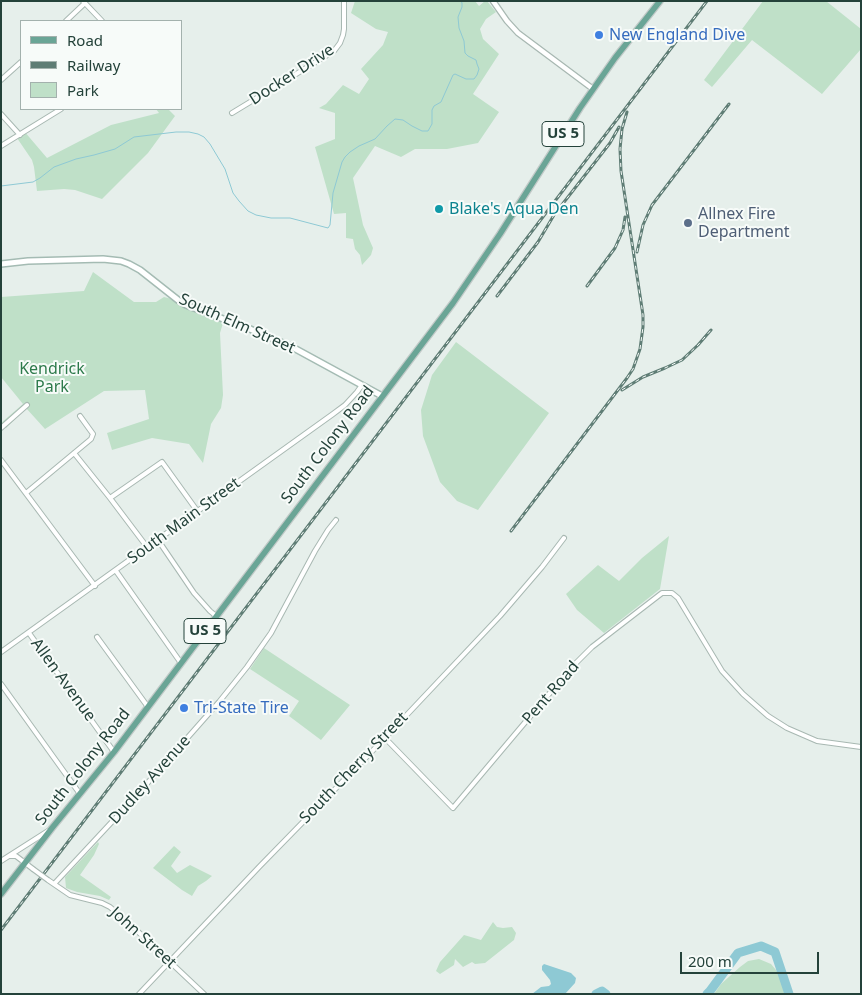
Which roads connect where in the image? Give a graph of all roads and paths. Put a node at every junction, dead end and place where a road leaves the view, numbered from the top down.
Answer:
1 (344, 1) edge
2 (493, 1) edge
3 (660, 1) edge
4 (84, 2) edge
5 (67, 20) edge
6 (101, 20) edge
7 (20, 63) edge
8 (1, 80) edge
9 (593, 89) junction
10 (59, 110) edge
11 (232, 113) dead end
12 (1, 114) edge
13 (20, 135) junction
14 (1, 146) edge
15 (1, 264) edge
16 (362, 385) junction
17 (382, 396) junction
18 (27, 405) dead end
19 (80, 416) dead end
20 (1, 428) edge
21 (74, 453) junction
22 (1, 460) edge
23 (26, 493) junction
24 (110, 498) junction
25 (198, 512) junction
26 (336, 520) dead end
27 (564, 538) dead end
28 (158, 540) junction
29 (147, 547) junction
30 (116, 571) junction
31 (95, 586) junction
32 (216, 616) junction
33 (29, 633) junction
34 (97, 637) dead end
35 (2, 651) edge
36 (181, 663) junction
37 (1, 684) edge
38 (148, 707) junction
39 (385, 738) junction
40 (861, 747) edge
41 (114, 752) junction
42 (80, 794) junction
43 (52, 828) junction
44 (10, 856) junction
45 (1, 861) edge
46 (25, 863) junction
47 (54, 884) junction
48 (1, 894) edge
49 (169, 961) junction
50 (140, 994) edge
51 (204, 994) edge

1 - 11 street, Docker Drive
2 - 9 street
3 - 9 main road, South Colony Road / US 5
4 - 5 street
4 - 6 street
7 - 8 street
9 - 17 main road, South Colony Road / US 5
10 - 13 street
12 - 13 street
13 - 14 street
15 - 16 main road, South Elm Street
16 - 17 main road, South Elm Street
16 - 25 street, South Main Street
17 - 32 main road, South Colony Road / US 5
18 - 20 street
19 - 21 street
21 - 23 street
21 - 24 street
22 - 23 street
23 - 31 street
24 - 25 street
24 - 29 street
25 - 28 street, South Main Street
26 - 47 street, Dudley Avenue
27 - 39 street, South Cherry Street
28 - 29 street, South Main Street
28 - 32 street
29 - 30 street, South Main Street
30 - 31 street, South Main Street
30 - 36 street
31 - 33 street, South Main Street
32 - 36 main road, South Colony Road / US 5
33 - 35 street, South Main Street
33 - 41 street, Allen Avenue
34 - 38 street
36 - 38 main road, South Colony Road / US 5
37 - 42 street
38 - 41 main road, South Colony Road / US 5
39 - 40 street, Pent Road
39 - 49 street, South Cherry Street
41 - 42 main road, South Colony Road / US 5
42 - 43 main road, South Colony Road / US 5
43 - 44 street
43 - 46 main road, South Colony Road / US 5
44 - 45 street
44 - 46 street, John Street
46 - 47 street, John Street, bridge
46 - 48 main road, South Colony Road / US 5
47 - 49 street, John Street
49 - 50 street, South Cherry Street
49 - 51 street, John Street

